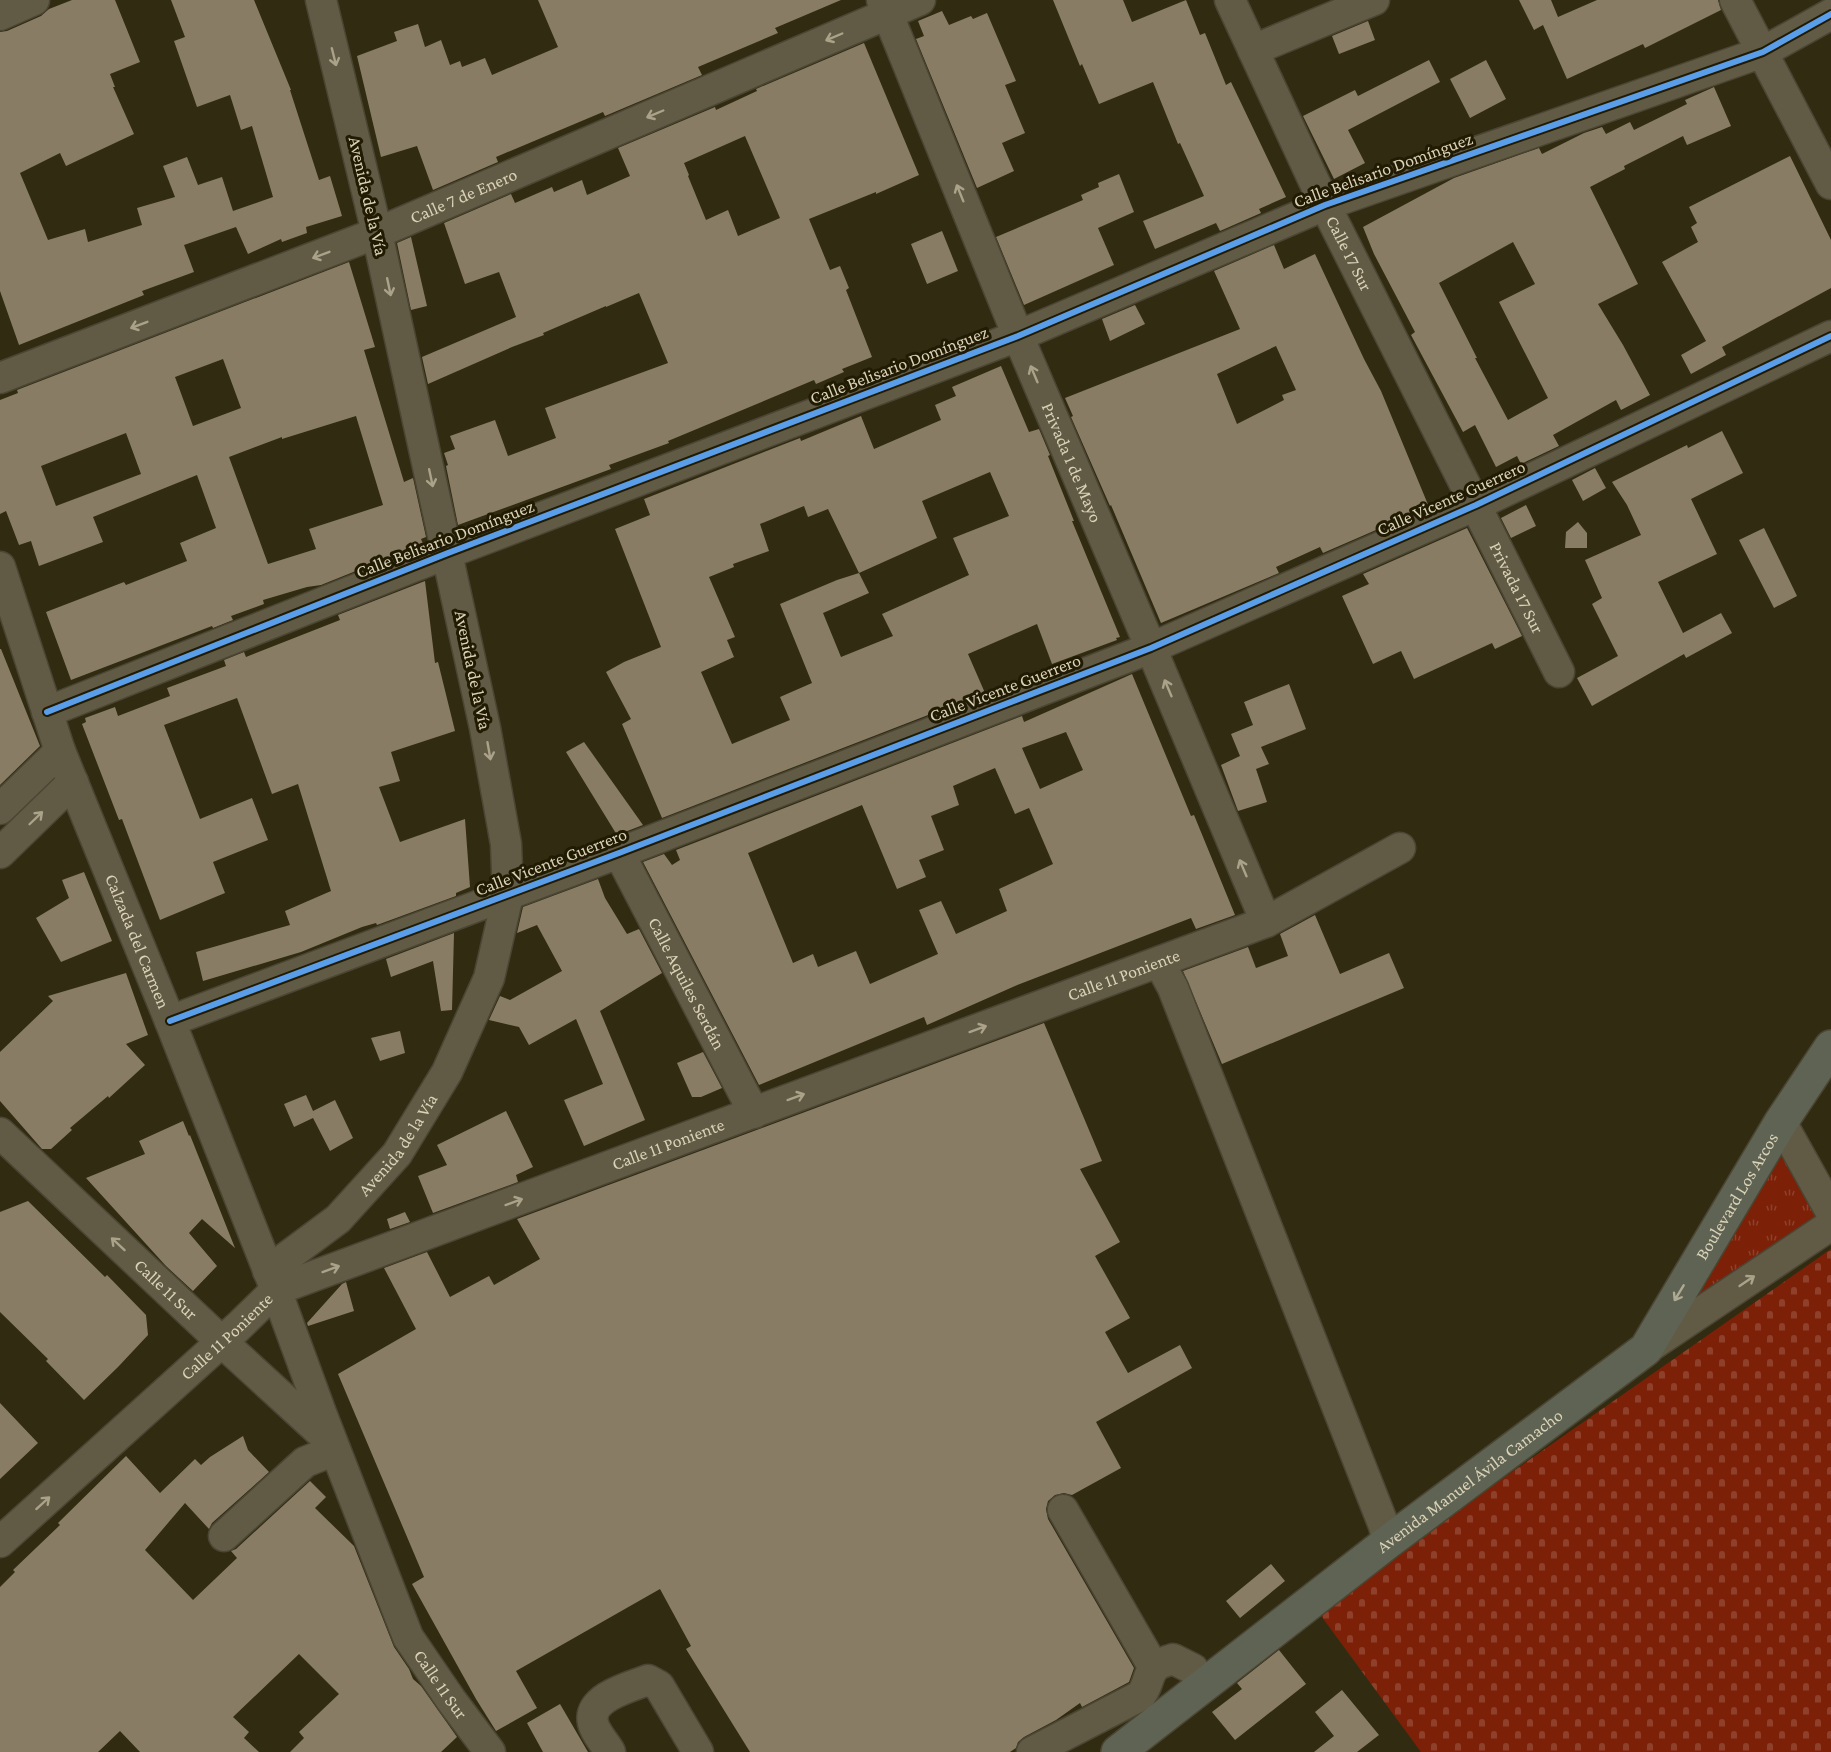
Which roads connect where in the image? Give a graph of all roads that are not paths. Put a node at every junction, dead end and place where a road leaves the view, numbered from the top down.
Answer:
1 (34, 0) edge
2 (321, 0) edge
3 (920, 0) edge
4 (1230, 0) edge
5 (1374, 0) edge
6 (1735, 0) edge
7 (885, 7) edge
8 (1831, 14) edge
9 (0, 15) edge
10 (1253, 50) junction
11 (1763, 52) junction
12 (1831, 184) edge
13 (1325, 205) junction
14 (377, 232) junction
15 (1018, 336) junction
16 (1831, 336) edge
17 (0, 378) edge
18 (1476, 505) junction
19 (448, 553) junction
20 (0, 567) edge
21 (1151, 648) junction
22 (1559, 672) dead end
23 (47, 712) junction
24 (60, 751) junction
25 (73, 782) junction
26 (0, 809) edge
27 (1400, 848) dead end
28 (0, 853) edge
29 (619, 853) junction
30 (508, 895) junction
31 (1266, 922) junction
32 (1159, 962) junction
33 (170, 1021) junction
34 (1831, 1047) edge
35 (754, 1113) junction
36 (1781, 1122) junction
37 (0, 1133) edge
38 (1831, 1212) edge
39 (1831, 1225) edge
40 (272, 1280) junction
41 (222, 1342) junction
42 (1646, 1349) junction
43 (321, 1413) joint
44 (335, 1447) junction
45 (1063, 1510) dead end
46 (224, 1536) dead end
47 (0, 1542) edge
48 (1388, 1542) junction
49 (1154, 1668) junction
50 (1204, 1685) junction
51 (483, 1749) edge
52 (610, 1752) edge
53 (698, 1752) edge
54 (1032, 1752) edge
55 (1118, 1752) edge

1 - 9 street
2 -> 14 street, Avenida de la Vía
3 - 7 street, Calle 7 de Enero
4 - 10 street, Calle 17 Sur
5 - 10 street
6 - 11 street
7 -> 14 street, Calle 7 de Enero
15 -> 7 street, Privada 1 de Mayo
8 - 11 street, Calle Belisario Domínguez
10 - 13 street, Calle 17 Sur
11 - 12 street
11 - 13 street, Calle Belisario Domínguez
13 - 15 street, Calle Belisario Domínguez
13 - 18 street, Calle 17 Sur
14 -> 17 street, Calle 7 de Enero
14 -> 19 street, Avenida de la Vía
15 - 19 street, Calle Belisario Domínguez
21 -> 15 street, Privada 1 de Mayo
16 - 18 street, Calle Vicente Guerrero
18 - 21 street, Calle Vicente Guerrero
18 - 22 street, Privada 17 Sur
19 - 23 street, Calle Belisario Domínguez
19 -> 30 street, Avenida de la Vía
20 - 23 street, Calzada del Carmen
21 - 29 street, Calle Vicente Guerrero
31 -> 21 street, Privada 1 de Mayo
23 - 24 street, Calzada del Carmen
24 - 25 street, Calzada del Carmen
24 - 26 street
28 -> 25 street
25 - 33 street, Calzada del Carmen
27 - 31 street, Calle 11 Poniente
29 - 30 street, Calle Vicente Guerrero
29 - 35 street, Calle Aquiles Serdán
30 - 33 street, Calle Vicente Guerrero
30 - 40 street, Avenida de la Vía
31 - 32 street, Calle 11 Poniente
35 -> 32 street, Calle 11 Poniente
32 - 48 street
33 - 40 street, Calzada del Carmen
34 - 36 main road, Boulevard Los Arcos
40 -> 35 street, Calle 11 Poniente
36 - 38 street
36 -> 42 main road, Boulevard Los Arcos
41 -> 37 street, Calle 11 Sur
42 -> 39 street, Avenida Manuel Ávila Camacho
40 - 41 street, Calle 11 Poniente
40 - 43 street, Calzada del Carmen
41 - 44 street, Calle 11 Sur
47 -> 41 street, Calle 11 Poniente
42 - 48 main road, Avenida Manuel Ávila Camacho
43 - 44 street, Calle 11 Sur
44 - 46 street
44 - 51 street, Calle 11 Sur
45 - 49 street
48 - 50 main road, Avenida Manuel Ávila Camacho
49 - 50 street
49 - 54 street
50 - 55 main road, Avenida Manuel Ávila Camacho
52 - 53 street

